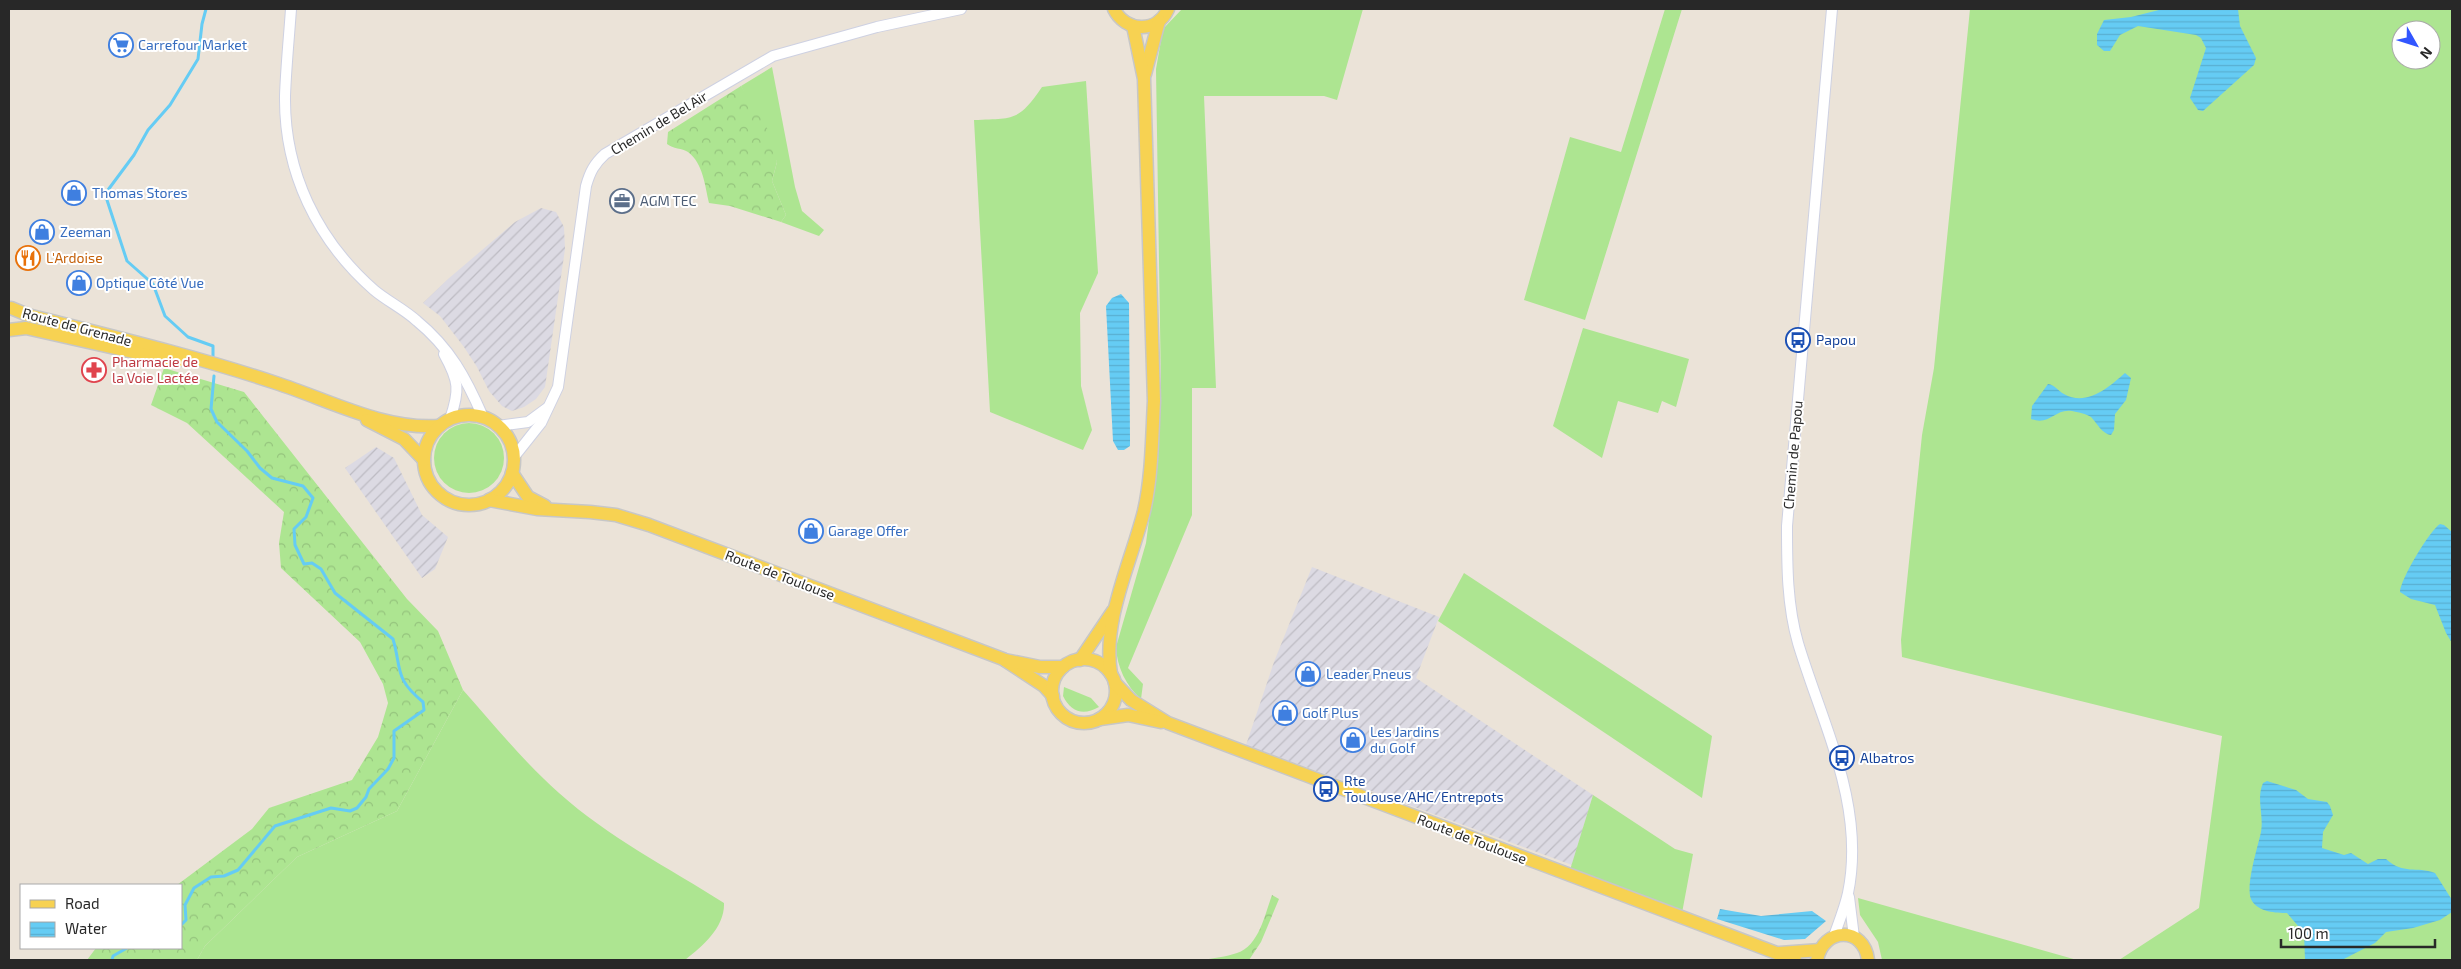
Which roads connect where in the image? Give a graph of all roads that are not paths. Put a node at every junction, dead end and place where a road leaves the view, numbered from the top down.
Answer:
1 (291, 9) edge
2 (961, 9) edge
3 (1114, 9) edge
4 (1832, 9) edge
5 (1166, 13) edge
6 (1133, 26) junction
7 (1144, 79) junction
8 (10, 306) edge
9 (9, 329) edge
10 (435, 338) junction
11 (202, 361) junction
12 (338, 406) junction
13 (548, 408) junction
14 (483, 417) junction
15 (450, 418) junction
16 (439, 426) junction
17 (498, 426) junction
18 (514, 457) junction
19 (424, 460) junction
20 (512, 473) junction
21 (489, 500) junction
22 (552, 509) junction
23 (1117, 605) junction
24 (1003, 659) junction
25 (1080, 660) junction
26 (1063, 667) junction
27 (1113, 679) junction
28 (1053, 696) junction
29 (1100, 719) junction
30 (1168, 723) junction
31 (1848, 893) junction
32 (1834, 936) junction
33 (1854, 937) junction
34 (1776, 953) junction
35 (1819, 955) edge
36 (1795, 960) edge
37 (1868, 960) edge

1 - 10 street
2 - 13 street, Chemin de Bel Air
3 - 6 main road
4 - 31 street, Chemin de Papou
5 - 6 main road
5 - 7 main road
6 - 7 main road
7 - 23 main road
8 - 9 main road
8 - 11 main road, Route de Grenade
9 - 11 main road, Route de Grenade
10 - 14 street
10 - 15 street
11 - 12 main road, Route de Grenade
12 - 16 main road
12 - 19 main road
13 - 17 street
13 - 18 street, Chemin de Bel Air
14 - 15 main road
14 - 17 main road
15 - 16 main road
16 - 19 main road
17 - 18 main road
18 - 20 main road
19 - 21 main road
20 - 21 main road
20 - 22 main road, Route de Toulouse
21 - 22 main road, Route de Toulouse
22 - 24 main road, Route de Toulouse
23 - 25 main road
23 - 27 main road
24 - 26 main road, Route de Toulouse
24 - 28 main road, Route de Toulouse
25 - 26 main road
25 - 27 main road
26 - 28 main road
27 - 29 main road
27 - 30 main road, Route de Toulouse
28 - 29 main road
29 - 30 main road, Route de Toulouse
30 - 34 main road, Route de Toulouse
31 - 32 street, Chemin de Papou
31 - 33 street, Chemin de Papou
32 - 33 main road
32 - 35 main road
33 - 37 main road
34 - 35 main road, Route de Toulouse
34 - 36 main road, Route de Toulouse

